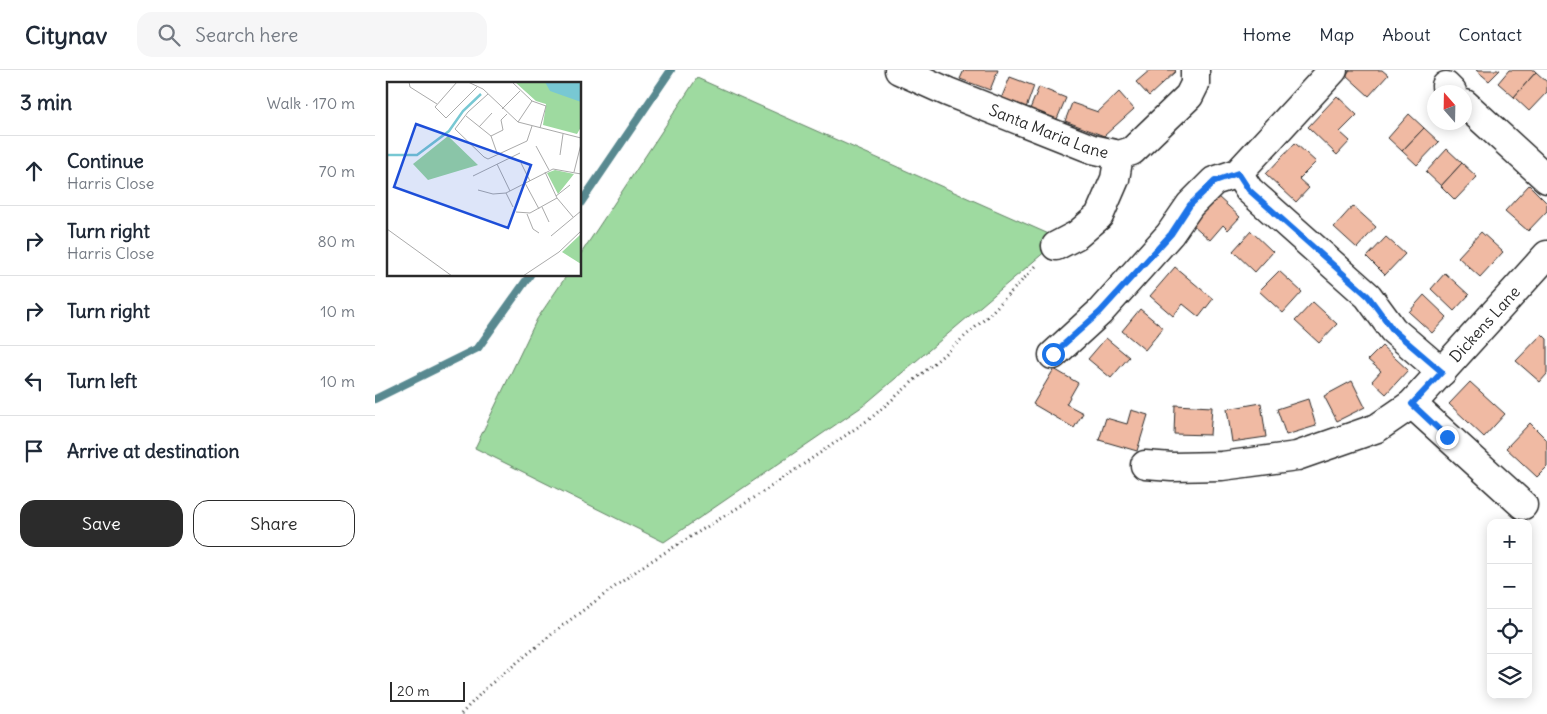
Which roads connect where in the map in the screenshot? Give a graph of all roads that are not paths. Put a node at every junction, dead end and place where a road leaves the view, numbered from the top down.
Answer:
1 (899, 70) edge
2 (1333, 70) edge
3 (1198, 71) edge
4 (1472, 111) edge
5 (1119, 155) junction
6 (1238, 173) junction
7 (1547, 179) edge
8 (1056, 246) road end
9 (1547, 255) edge
10 (1053, 354) dead end
11 (1442, 372) junction
12 (1412, 404) junction
13 (1145, 464) dead end
14 (1523, 505) dead end

1 - 5 street, Santa Maria Lane
2 - 6 street
3 - 5 street, Santa Maria Lane
4 - 7 street
5 - 8 street
6 - 10 street
6 - 11 street
9 - 11 street, Dickens Lane
11 - 12 street, Dickens Lane
12 - 13 street, Dickens Lane
12 - 14 street

